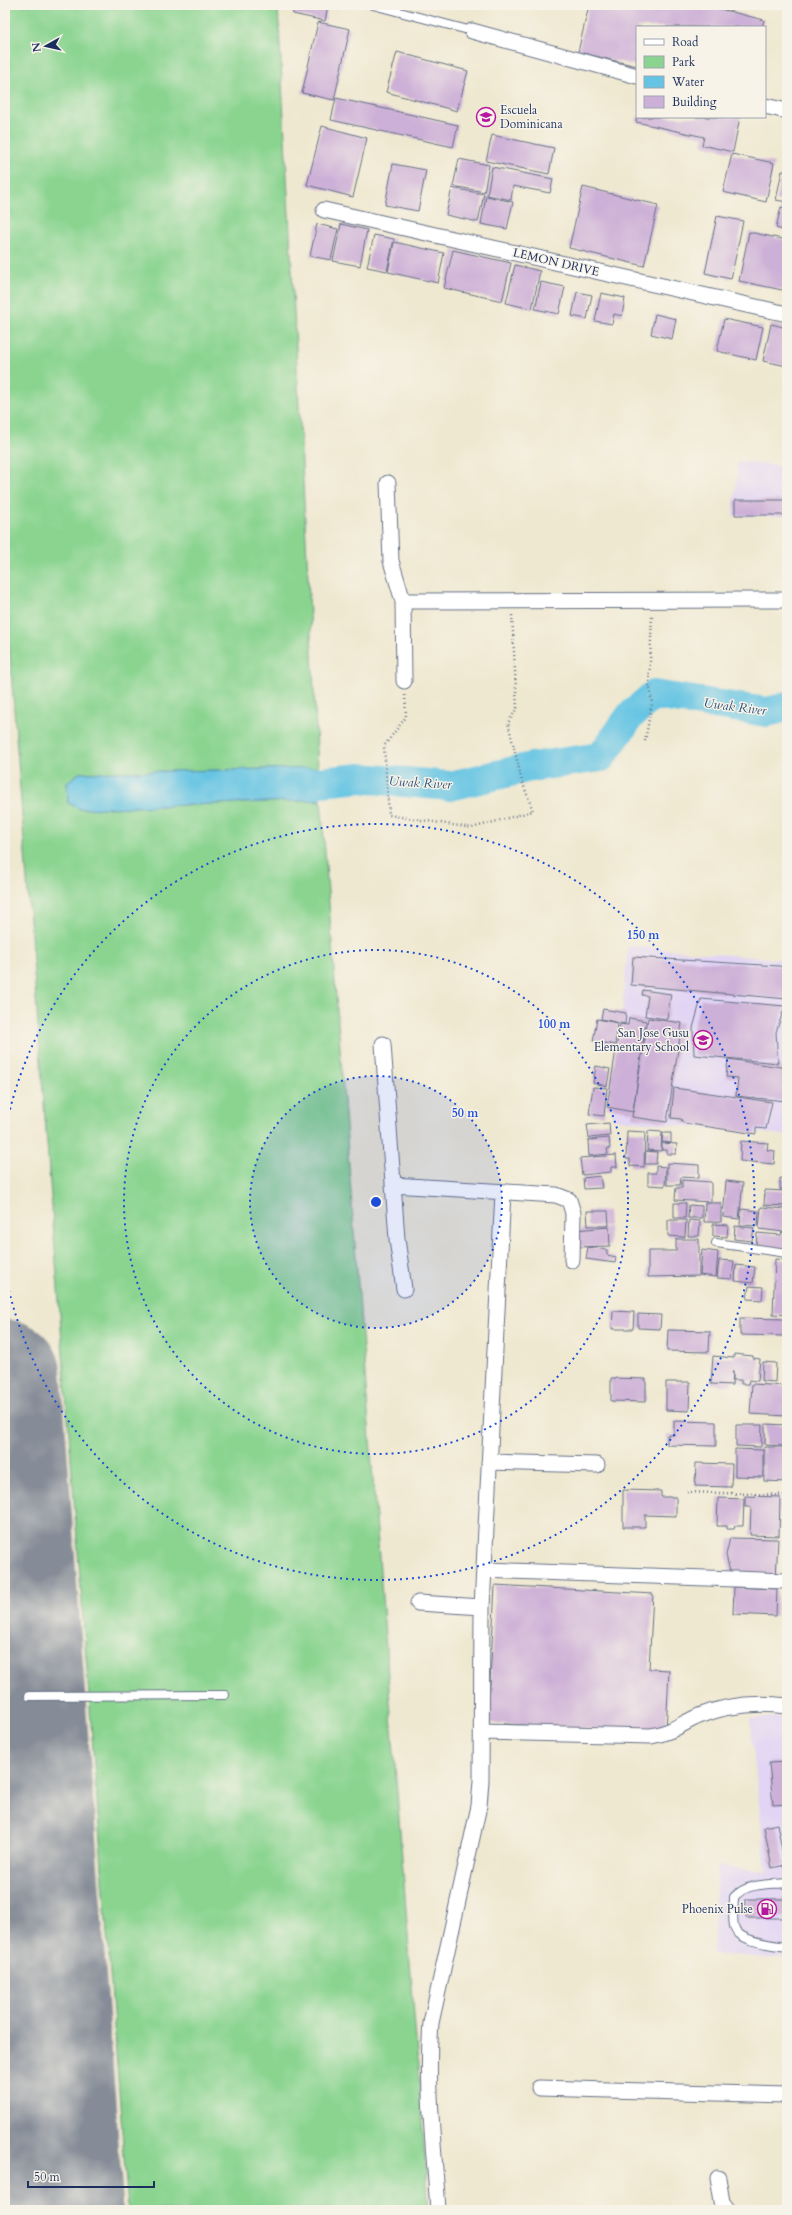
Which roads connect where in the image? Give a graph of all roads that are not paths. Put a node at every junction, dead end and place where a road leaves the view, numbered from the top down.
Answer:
1 (373, 5) edge
2 (472, 31) joint
3 (636, 76) edge
4 (766, 106) edge
5 (787, 111) edge
6 (324, 210) dead end
7 (787, 314) edge
8 (388, 483) dead end
9 (787, 600) edge
10 (403, 601) junction
11 (404, 681) road end
12 (382, 1044) dead end
13 (393, 1185) junction
14 (503, 1192) junction
15 (716, 1243) dead end
16 (787, 1253) edge
17 (572, 1260) dead end
18 (404, 1289) dead end
19 (489, 1462) junction
20 (597, 1465) dead end
21 (484, 1570) junction
22 (787, 1581) edge
23 (418, 1603) dead end
24 (482, 1607) junction
25 (225, 1695) dead end
26 (29, 1696) dead end
27 (787, 1706) edge
28 (482, 1732) junction
29 (787, 1883) edge
30 (787, 1947) edge
31 (539, 2088) dead end
32 (787, 2095) edge
33 (718, 2178) dead end
34 (438, 2210) edge
35 (728, 2210) edge

1 - 2 lane
2 - 3 street
4 - 5 street
6 - 7 street, LEMON DRIVE
8 - 10 street
9 - 10 street
10 - 11 street
12 - 13 street
13 - 14 street
13 - 18 street
14 - 17 street
14 - 19 street
15 - 16 lane
19 - 20 street
19 - 21 street
21 - 22 street
21 - 24 street
23 - 24 street
24 - 28 street
25 - 26 lane
27 - 28 street
28 - 34 street
29 - 30 lane
31 - 32 street
33 - 35 street

